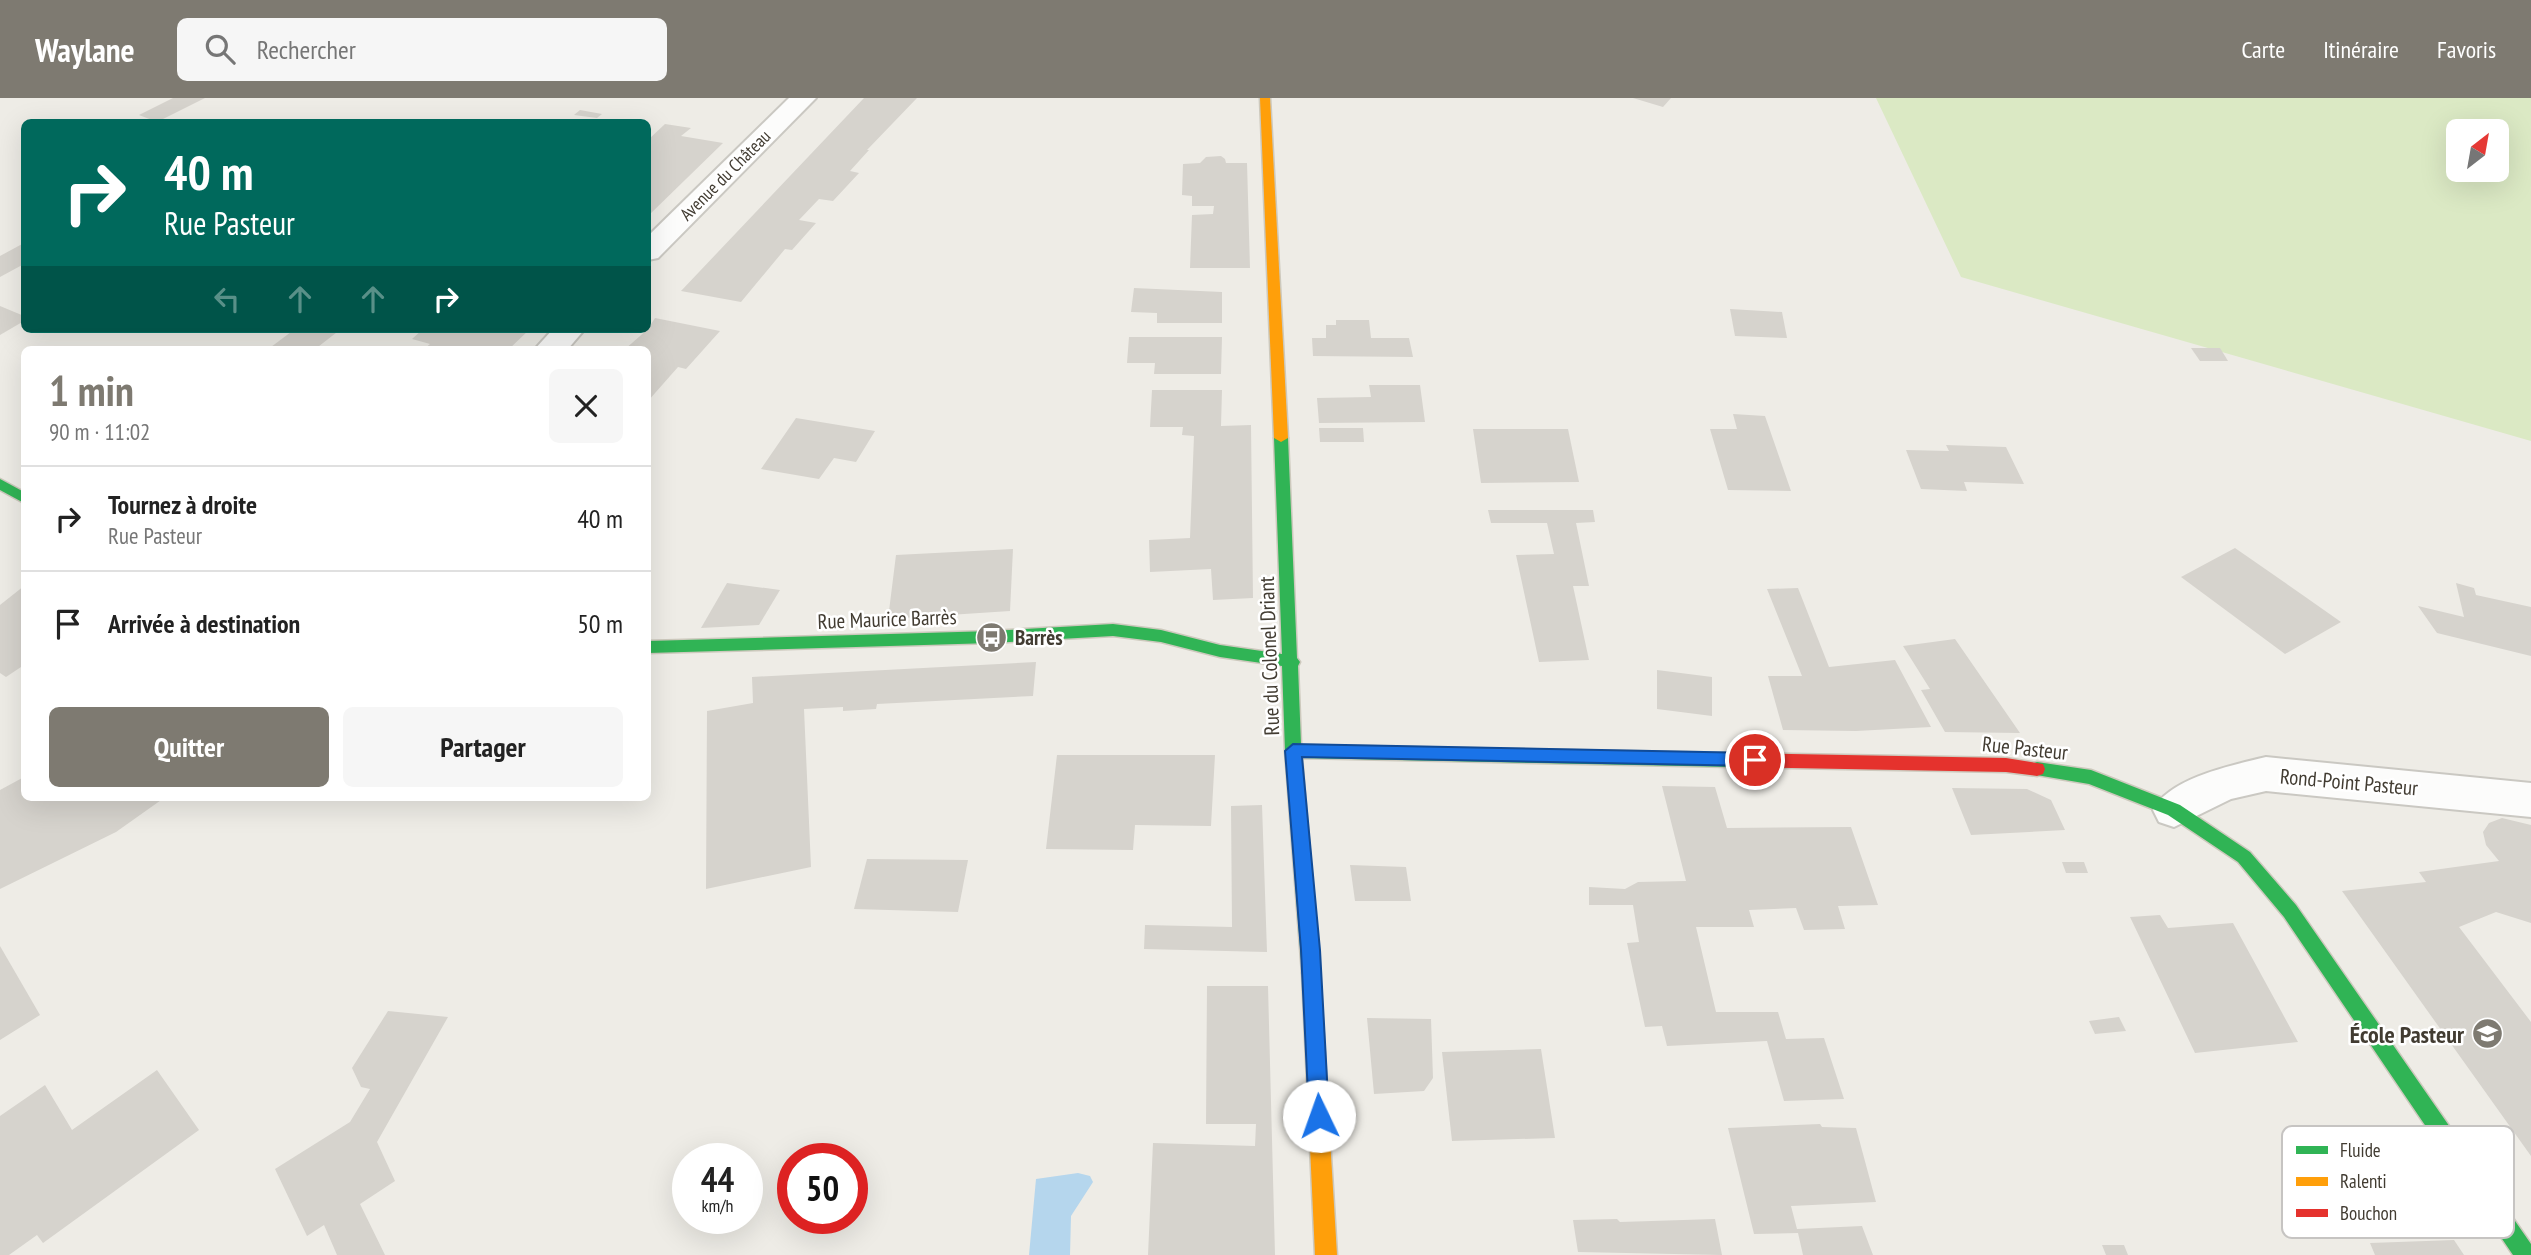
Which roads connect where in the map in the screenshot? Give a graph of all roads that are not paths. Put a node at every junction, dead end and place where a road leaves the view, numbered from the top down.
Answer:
1 (803, 98) edge
2 (1265, 98) edge
3 (651, 249) edge
4 (566, 333) edge
5 (553, 346) edge
6 (0, 484) edge
7 (21, 496) edge
8 (651, 647) edge
9 (1292, 662) junction
10 (1293, 751) junction
11 (2531, 800) edge
12 (2174, 810) junction
13 (2438, 1126) edge
14 (2514, 1238) edge
15 (1326, 1255) edge
16 (2526, 1255) edge

1 - 3 street, Avenue du Château
2 - 9 street, Rue du Colonel Driant
4 - 5 street
6 - 7 street
8 - 9 street, Rue Maurice Barrès
9 - 10 street, Rue du Colonel Driant
10 - 12 street, Rue Pasteur
10 - 15 street, Rue du Colonel Driant
11 - 12 street, Rond-Point Pasteur
12 - 13 street, Rue Pasteur
14 - 16 street, Rue Pasteur

